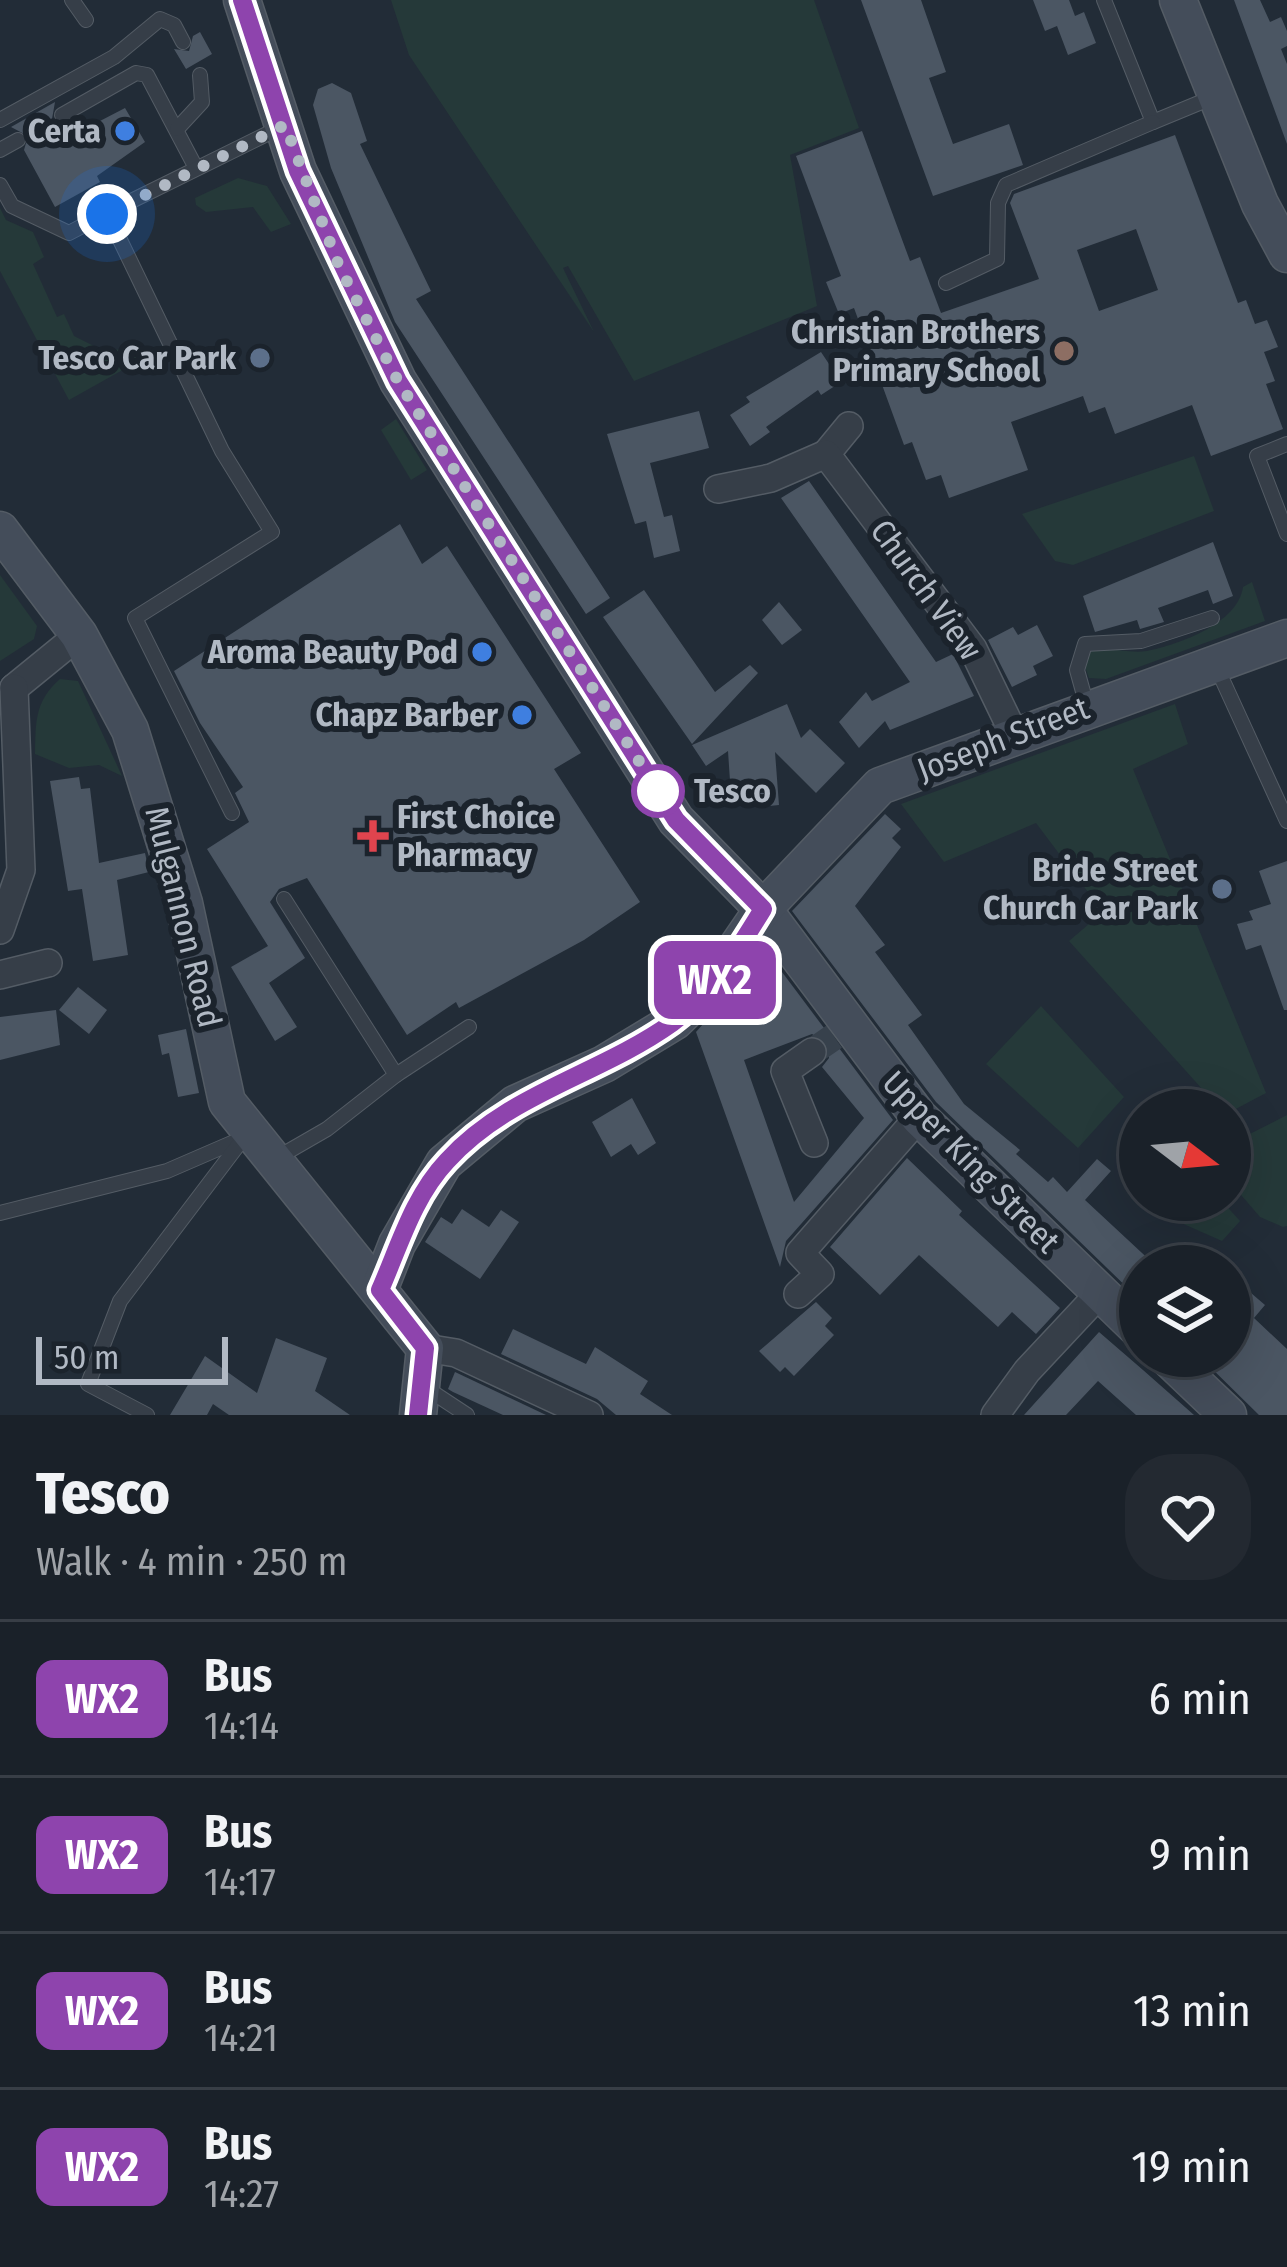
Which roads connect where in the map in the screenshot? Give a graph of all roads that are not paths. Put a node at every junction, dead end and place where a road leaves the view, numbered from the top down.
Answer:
1 (72, 0) edge
2 (242, 0) edge
3 (1104, 0) edge
4 (1178, 0) edge
5 (86, 20) dead end
6 (183, 42) dead end
7 (200, 75) dead end
8 (64, 84) junction
9 (1216, 97) junction
10 (0, 120) edge
11 (1153, 122) junction
12 (285, 125) junction
13 (177, 130) junction
14 (18, 140) dead end
15 (0, 150) edge
16 (196, 167) junction
17 (0, 185) edge
18 (107, 214) junction
19 (1287, 254) edge
20 (946, 283) dead end
21 (849, 426) dead end
22 (1287, 445) edge
23 (826, 454) junction
24 (718, 489) dead end
25 (0, 530) edge
26 (1287, 534) edge
27 (1212, 618) dead end
28 (79, 635) junction
29 (1287, 638) edge
30 (1215, 662) junction
31 (7, 689) edge
32 (1087, 706) junction
33 (1014, 734) junction
34 (232, 813) dead end
35 (1287, 821) edge
36 (284, 899) dead end
37 (763, 909) junction
38 (0, 930) edge
39 (48, 963) dead end
40 (0, 975) edge
41 (469, 1027) dead end
42 (812, 1052) tunnel mouth
43 (396, 1075) junction
44 (919, 1117) junction
45 (814, 1143) dead end
46 (259, 1147) junction
47 (429, 1185) junction
48 (0, 1214) edge
49 (339, 1239) junction
50 (380, 1290) junction
51 (1100, 1293) junction
52 (799, 1294) dead end
53 (1119, 1311) edge
54 (425, 1348) junction
55 (1188, 1377) edge
56 (420, 1400) edge
57 (147, 1415) edge
58 (467, 1415) edge
59 (589, 1415) edge
60 (995, 1415) edge
61 (1228, 1415) edge

1 - 5 lane
2 - 12 main road, Upper King Street
3 - 11 lane
4 - 9 main road
6 - 8 lane
7 - 13 lane
8 - 10 lane
8 - 13 lane
9 - 11 lane
9 - 19 main road
11 - 20 lane
12 - 16 lane
12 - 37 main road, Upper King Street
13 - 16 lane
14 - 15 lane
16 - 18 lane
17 - 18 lane
18 - 34 lane
21 - 23 street
22 - 26 lane
23 - 24 street
23 - 33 street, Church View
25 - 28 main road, Mulgannon Road
27 - 32 lane
28 - 31 street
28 - 46 main road, Mulgannon Road
29 - 30 main road, Joseph Street
30 - 32 main road, Joseph Street
30 - 35 lane
31 - 38 street
32 - 33 main road, Joseph Street
33 - 37 main road, Joseph Street
36 - 43 lane
37 - 44 main road, Upper King Street
37 - 47 main road, Joseph Street
39 - 40 street
41 - 43 lane
42 - 45 street
43 - 46 lane
44 - 51 main road, Upper King Street
44 - 52 street
46 - 48 lane
46 - 49 main road, Mulgannon Road
46 - 57 lane
47 - 49 main road
47 - 50 main road
49 - 50 main road, Mulgannon Road
50 - 54 main road, Mulgannon Road
51 - 53 main road, Upper King Street
51 - 60 street
54 - 56 main road
54 - 59 street
55 - 61 main road
56 - 58 lane

